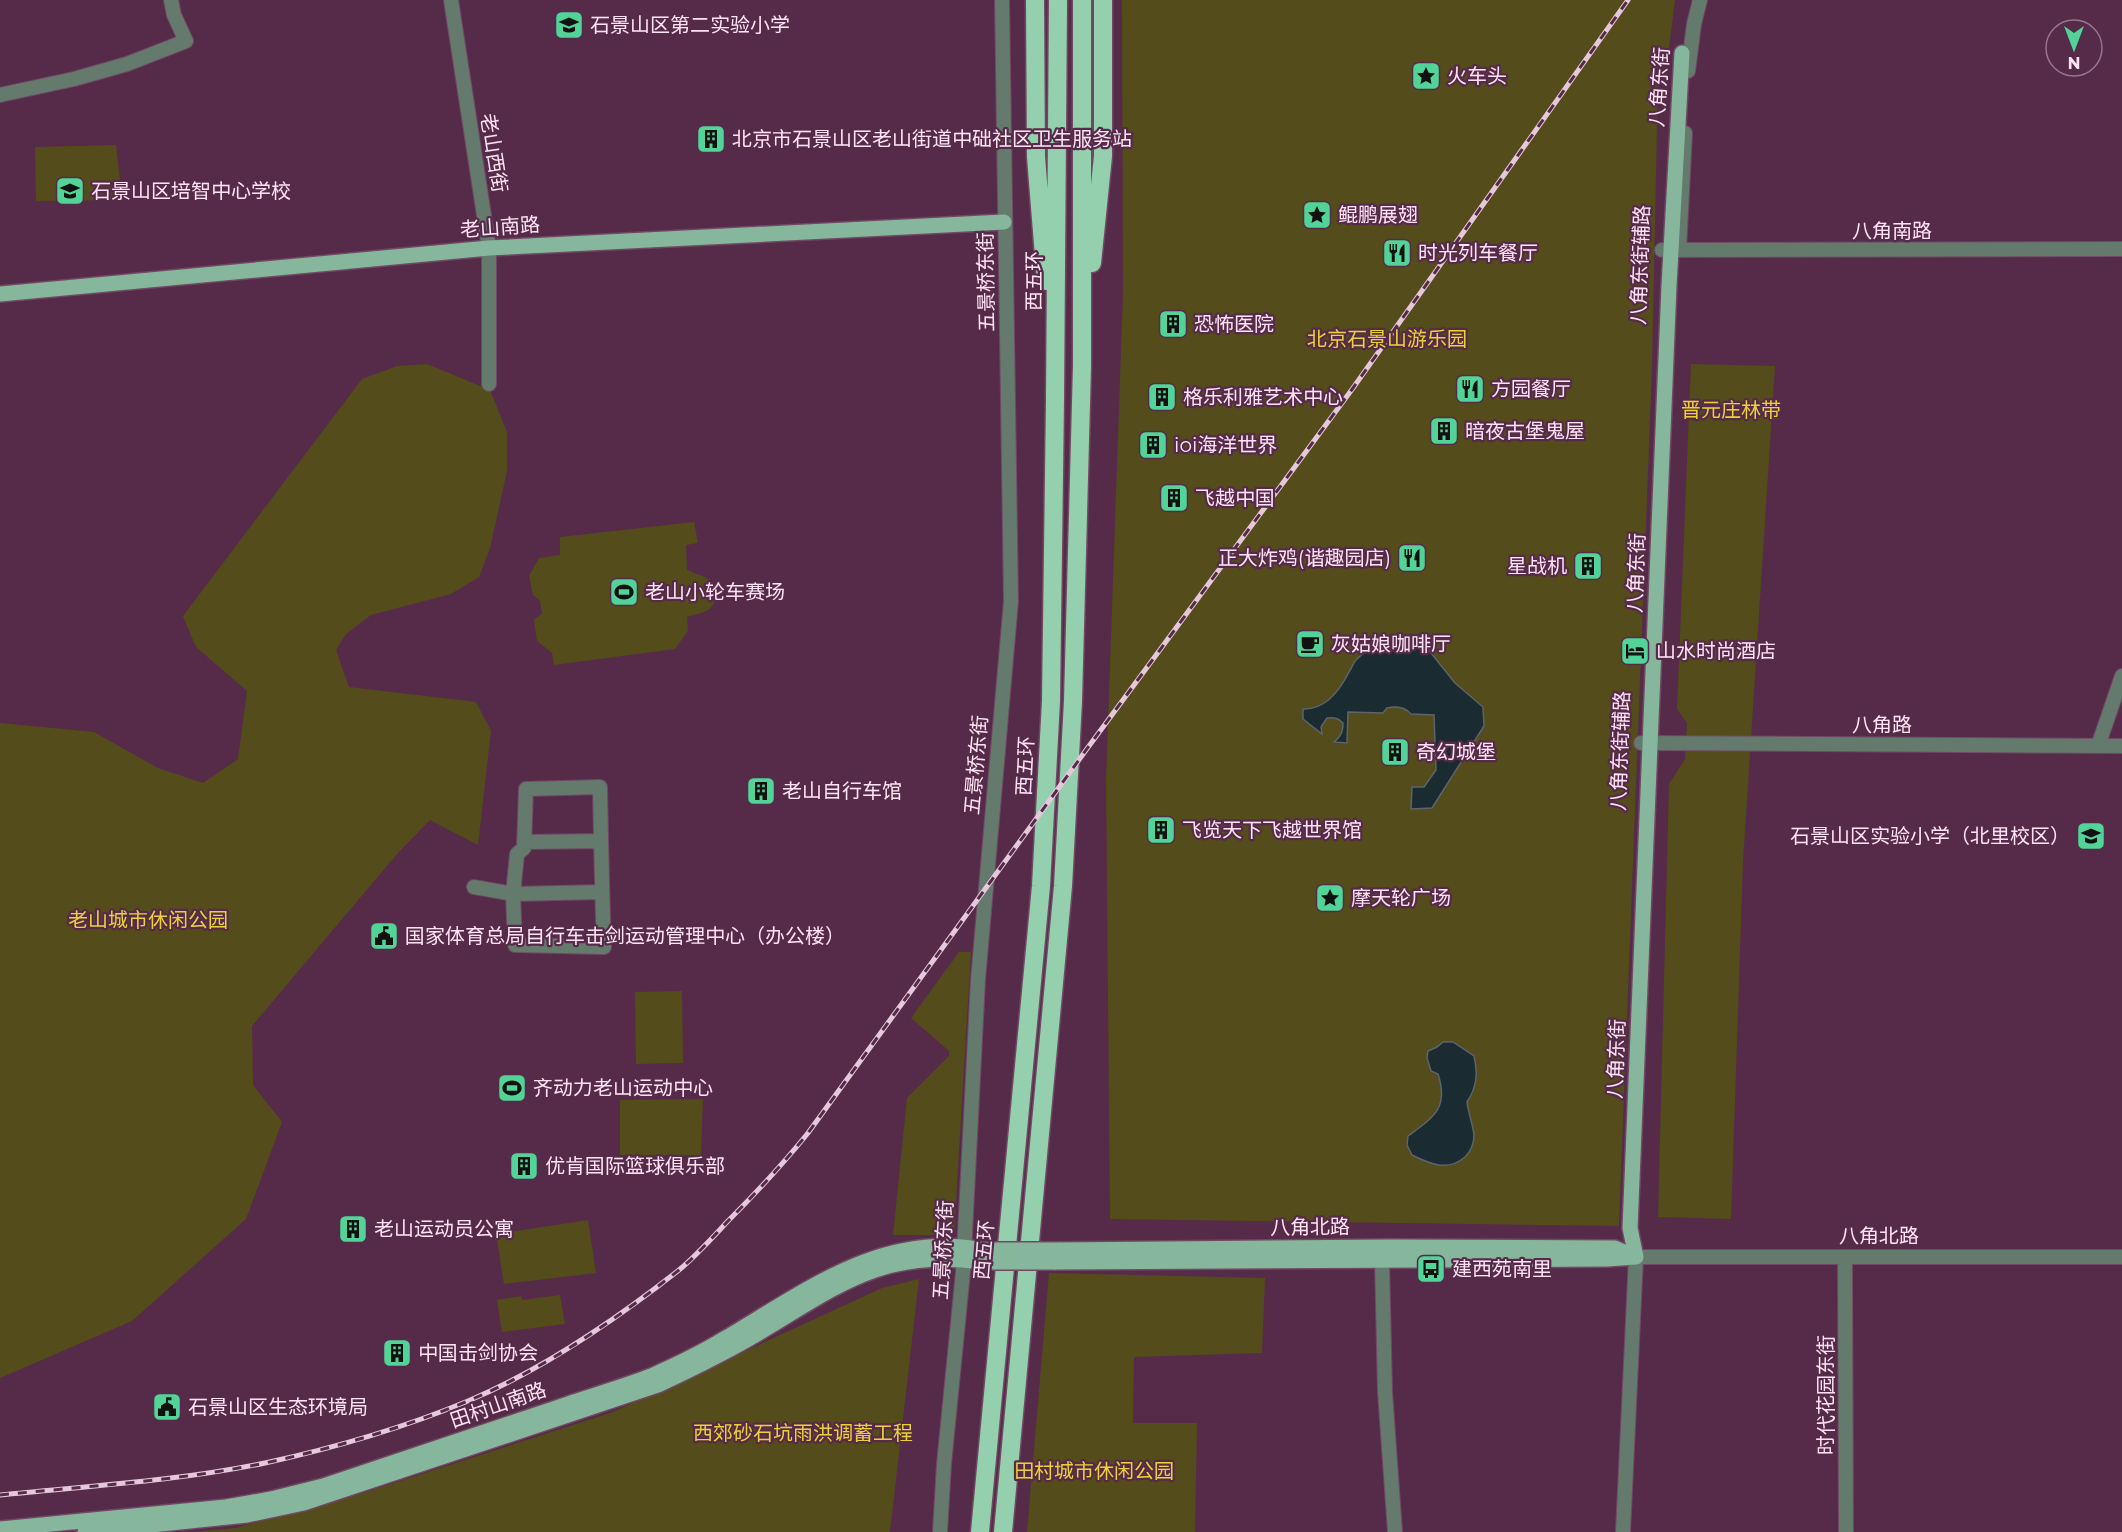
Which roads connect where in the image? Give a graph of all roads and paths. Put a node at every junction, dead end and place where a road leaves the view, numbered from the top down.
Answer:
1 (171, 0) edge
2 (451, 0) edge
3 (1002, 0) edge
4 (1035, 0) edge
5 (1058, 0) edge
6 (1082, 0) edge
7 (1103, 0) edge
8 (1691, 0) edge
9 (1700, 0) edge
10 (1682, 53) joint
11 (0, 94) edge
12 (1004, 222) junction
13 (489, 248) junction
14 (2122, 249) edge
15 (1671, 250) junction
16 (0, 294) edge
17 (1082, 366) junction
18 (489, 384) dead end
19 (1056, 400) junction
20 (2122, 676) edge
21 (1650, 743) junction
22 (2098, 746) junction
23 (2122, 746) edge
24 (601, 841) junction
25 (524, 842) junction
26 (474, 887) dead end
27 (602, 892) junction
28 (513, 894) junction
29 (963, 1253) junction
30 (983, 1256) joint
31 (1056, 1256) junction
32 (1636, 1257) junction
33 (1845, 1257) junction
34 (2122, 1257) edge
35 (1382, 1260) junction
36 (0, 1530) edge
37 (85, 1532) edge
38 (940, 1532) edge
39 (980, 1532) edge
40 (1003, 1532) edge
41 (1395, 1532) edge
42 (1623, 1532) edge
43 (1846, 1532) edge

1 - 11 street
2 - 13 street, 老山西街
3 - 12 street, 五景桥东街
4 - 19 highway
5 - 19 highway, 西五环
6 - 17 highway
7 - 17 highway
8 - 10 street, 八角东街
9 - 15 street, 八角东街
10 - 15 main road, 八角东街
12 - 13 main road, 老山南路
12 - 29 street, 五景桥东街
13 - 16 main road, 老山南路
13 - 18 street, 老山西街
14 - 15 street, 八角南路
15 - 21 main road, 八角东街
17 - 40 highway
19 - 39 highway, 西五环
20 - 22 street
21 - 22 street, 八角路
21 - 32 main road, 八角东街
21 - 32 main road, 八角东街
22 - 23 street, 八角路
24 - 25 street
24 - 25 street
24 - 27 street
25 - 28 street
26 - 28 street
27 - 28 street
27 - 28 street
29 - 30 main road, 田村山南路
29 - 36 main road, 田村山南路
29 - 37 main road, 田村山南路
29 - 38 street, 五景桥东街
30 - 31 main road, 八角北路, bridge
31 - 32 main road, 八角北路
31 - 35 main road, 八角北路
32 - 33 street, 八角北路
32 - 35 main road, 八角北路
32 - 42 street, 八角东街
33 - 34 street, 八角北路
33 - 43 street, 时代花园东街
35 - 41 street

